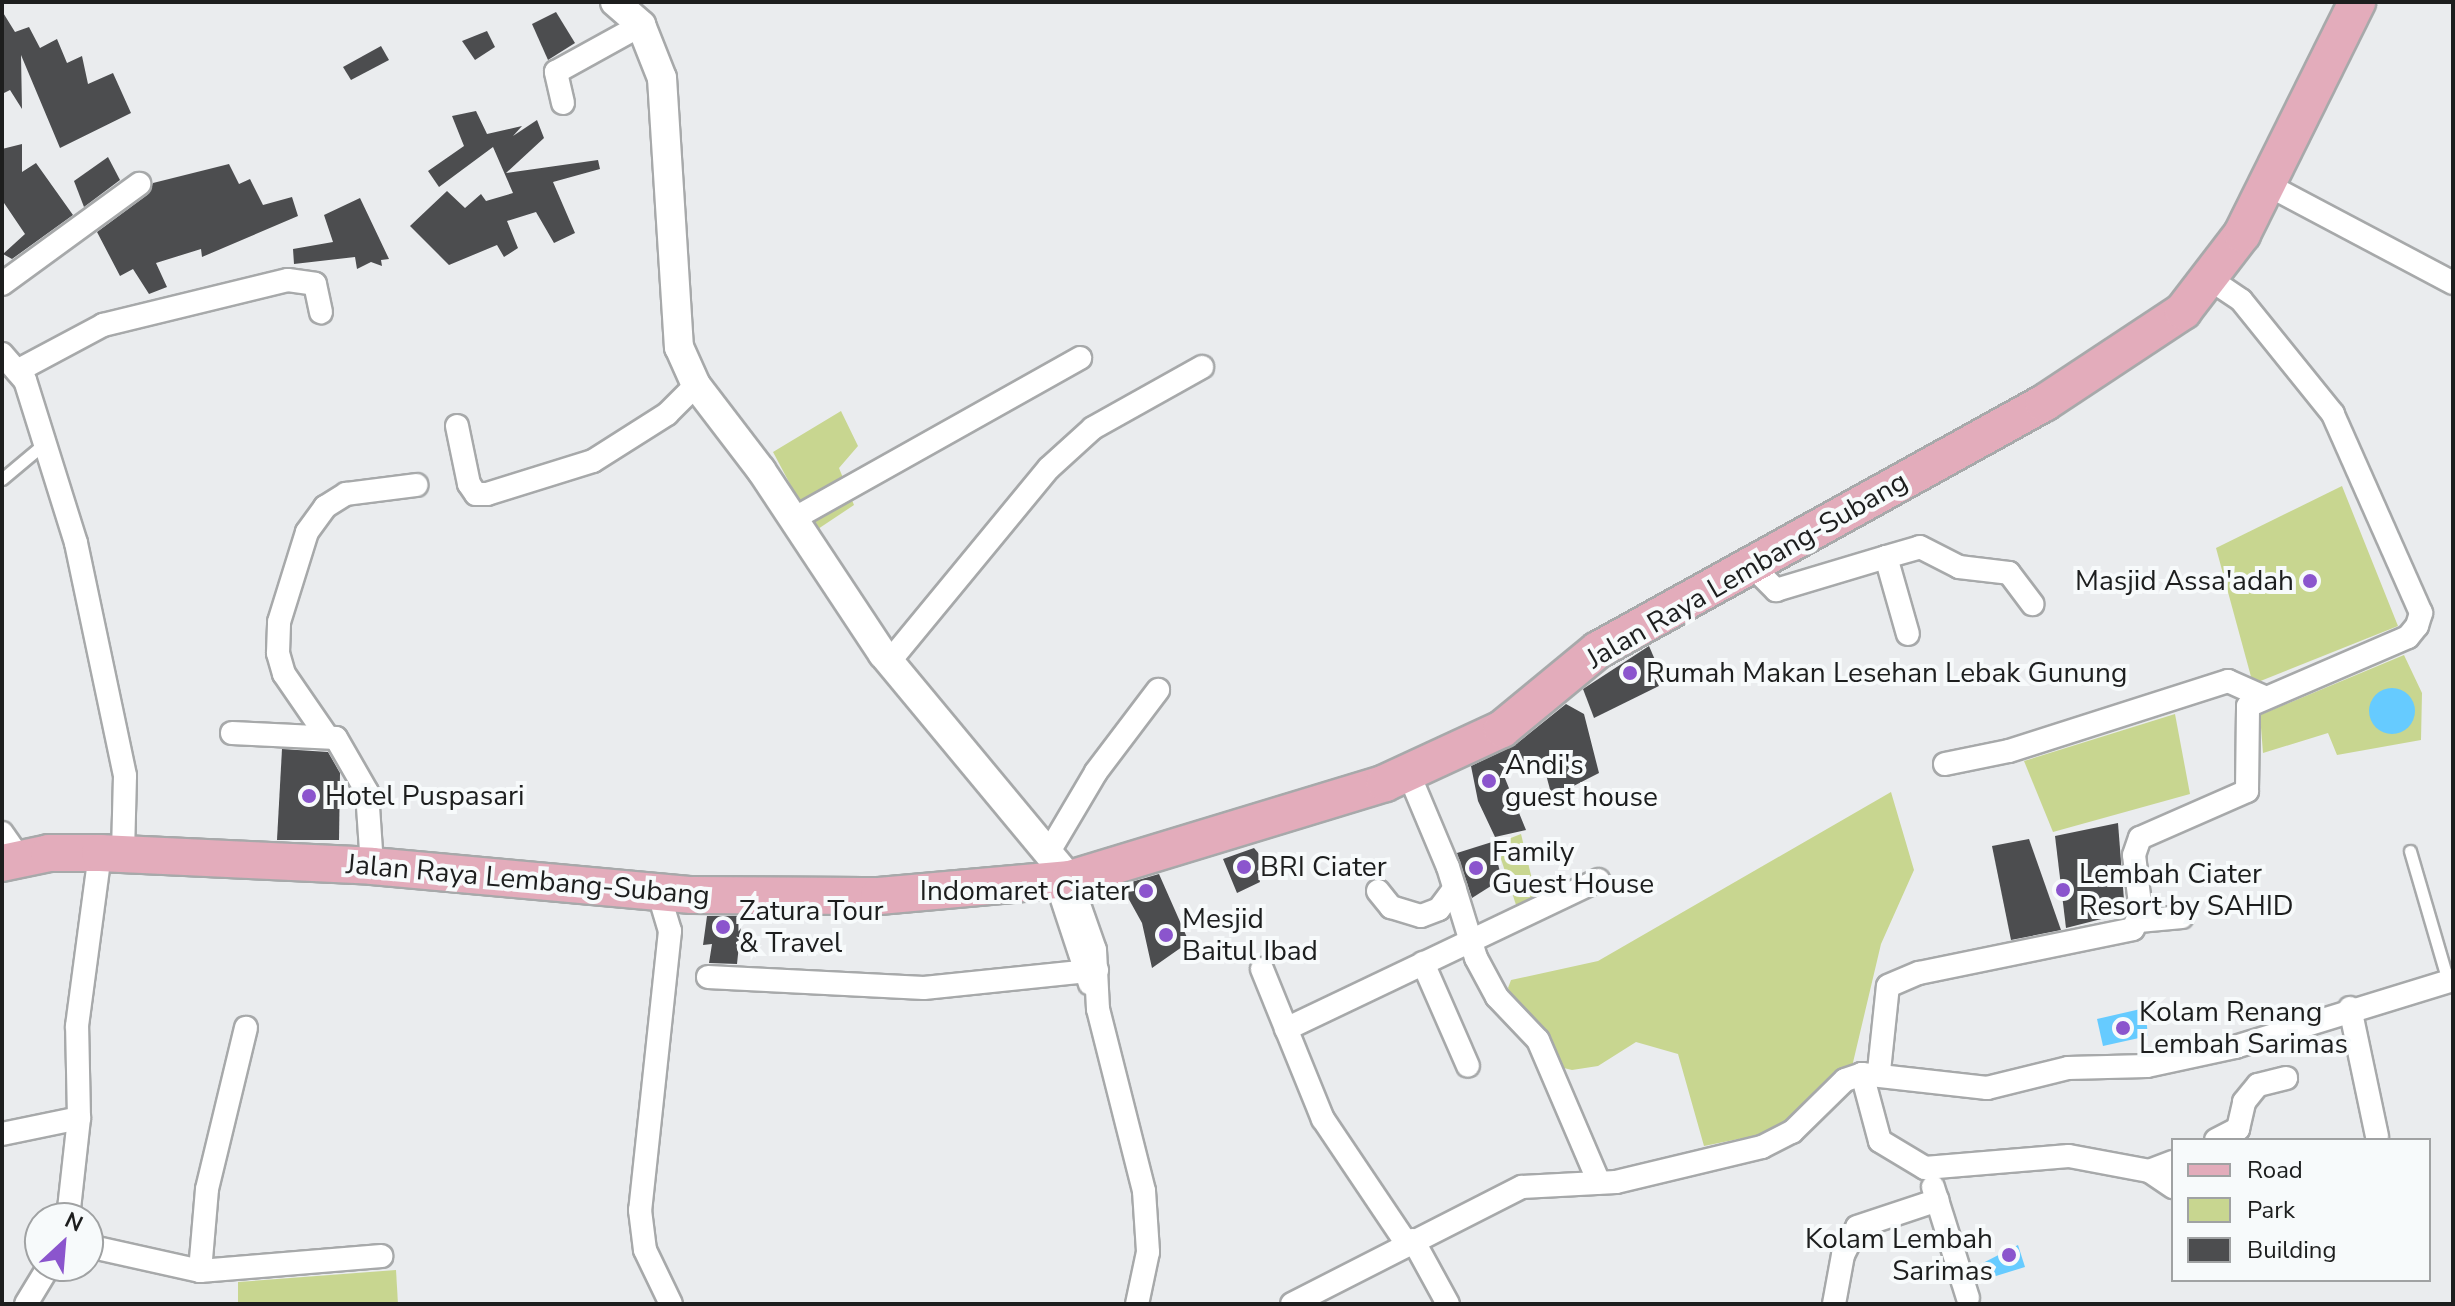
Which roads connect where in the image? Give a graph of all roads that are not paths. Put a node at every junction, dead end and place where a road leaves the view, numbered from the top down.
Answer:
1 (615, 2) edge
2 (2357, 2) edge
3 (641, 25) junction
4 (563, 103) dead end
5 (139, 184) dead end
6 (2268, 185) junction
7 (2210, 279) junction
8 (2453, 283) edge
9 (2, 284) edge
10 (321, 312) dead end
11 (1080, 358) dead end
12 (9, 362) edge
13 (1202, 367) dead end
14 (696, 385) junction
15 (457, 426) dead end
16 (46, 443) junction
17 (2, 479) edge
18 (416, 485) dead end
19 (795, 518) junction
20 (1886, 557) junction
21 (1750, 564) junction
22 (2032, 604) dead end
23 (1908, 634) dead end
24 (889, 662) junction
25 (1158, 690) dead end
26 (2264, 697) junction
27 (232, 733) dead end
28 (326, 735) junction
29 (1945, 764) dead end
30 (1408, 772) junction
31 (8, 851) edge
32 (2410, 851) dead end
33 (112, 854) junction
34 (1053, 861) junction
35 (372, 866) junction
36 (1598, 880) dead end
37 (1455, 888) junction
38 (1378, 891) dead end
39 (675, 893) junction
40 (2182, 917) dead end
41 (2139, 921) junction
42 (670, 931) junction
43 (1471, 940) junction
44 (1423, 963) junction
45 (1262, 969) dead end
46 (1090, 972) junction
47 (708, 977) dead end
48 (2451, 981) edge
49 (2350, 1008) junction
50 (246, 1028) dead end
51 (1286, 1029) junction
52 (1468, 1066) dead end
53 (1871, 1072) junction
54 (2286, 1078) dead end
55 (79, 1118) junction
56 (2, 1134) edge
57 (2377, 1136) dead end
58 (2220, 1138) edge
59 (2171, 1163) edge
60 (1925, 1168) junction
61 (2149, 1171) junction
62 (1599, 1182) junction
63 (2171, 1186) edge
64 (1938, 1200) junction
65 (70, 1202) edge
66 (1409, 1241) junction
67 (104, 1250) edge
68 (381, 1256) dead end
69 (200, 1271) junction
70 (39, 1282) edge
71 (1968, 1298) dead end
72 (26, 1304) edge
73 (671, 1304) edge
74 (1137, 1304) edge
75 (1292, 1304) edge
76 (1448, 1304) edge
77 (1834, 1304) edge

1 - 3 street
2 - 6 main road, Jalan Raya Lembang-Subang
3 - 4 street
3 - 14 street
5 - 9 street
6 - 7 main road, Jalan Raya Lembang-Subang
6 - 8 street
7 - 21 main road, Jalan Raya Lembang-Subang
7 - 26 street
10 - 12 street
11 - 19 street
12 - 16 street
13 - 24 street
14 - 15 street
14 - 19 street
16 - 17 lane
16 - 33 street
18 - 28 street
19 - 24 street
20 - 21 street
20 - 22 street
20 - 23 street
21 - 30 main road, Jalan Raya Lembang-Subang
24 - 34 street
25 - 34 street
26 - 29 street
26 - 41 street
27 - 28 street
28 - 35 street
30 - 34 main road, Jalan Raya Lembang-Subang
30 - 37 street
31 - 33 main road, Jalan Raya Lembang-Subang
32 - 48 lane
33 - 35 main road, Jalan Raya Lembang-Subang
33 - 55 street
34 - 39 main road, Jalan Raya Lembang-Subang
34 - 46 street
35 - 39 main road, Jalan Raya Lembang-Subang
36 - 43 street
37 - 38 street
37 - 43 street
39 - 42 street
39 - 42 street
40 - 41 street
41 - 53 street
42 - 73 street
43 - 44 street
43 - 62 street
44 - 51 street
44 - 52 street
45 - 51 street
46 - 47 street
46 - 74 street
48 - 49 street
49 - 53 street
49 - 57 street
50 - 69 street
51 - 66 street
53 - 60 street
53 - 62 street
54 - 58 street
55 - 56 street
55 - 65 street
59 - 61 street
60 - 61 street
60 - 64 street
61 - 63 street
62 - 66 street
64 - 71 street
64 - 77 street
66 - 75 street
66 - 76 street
67 - 69 street
68 - 69 street
70 - 72 street

